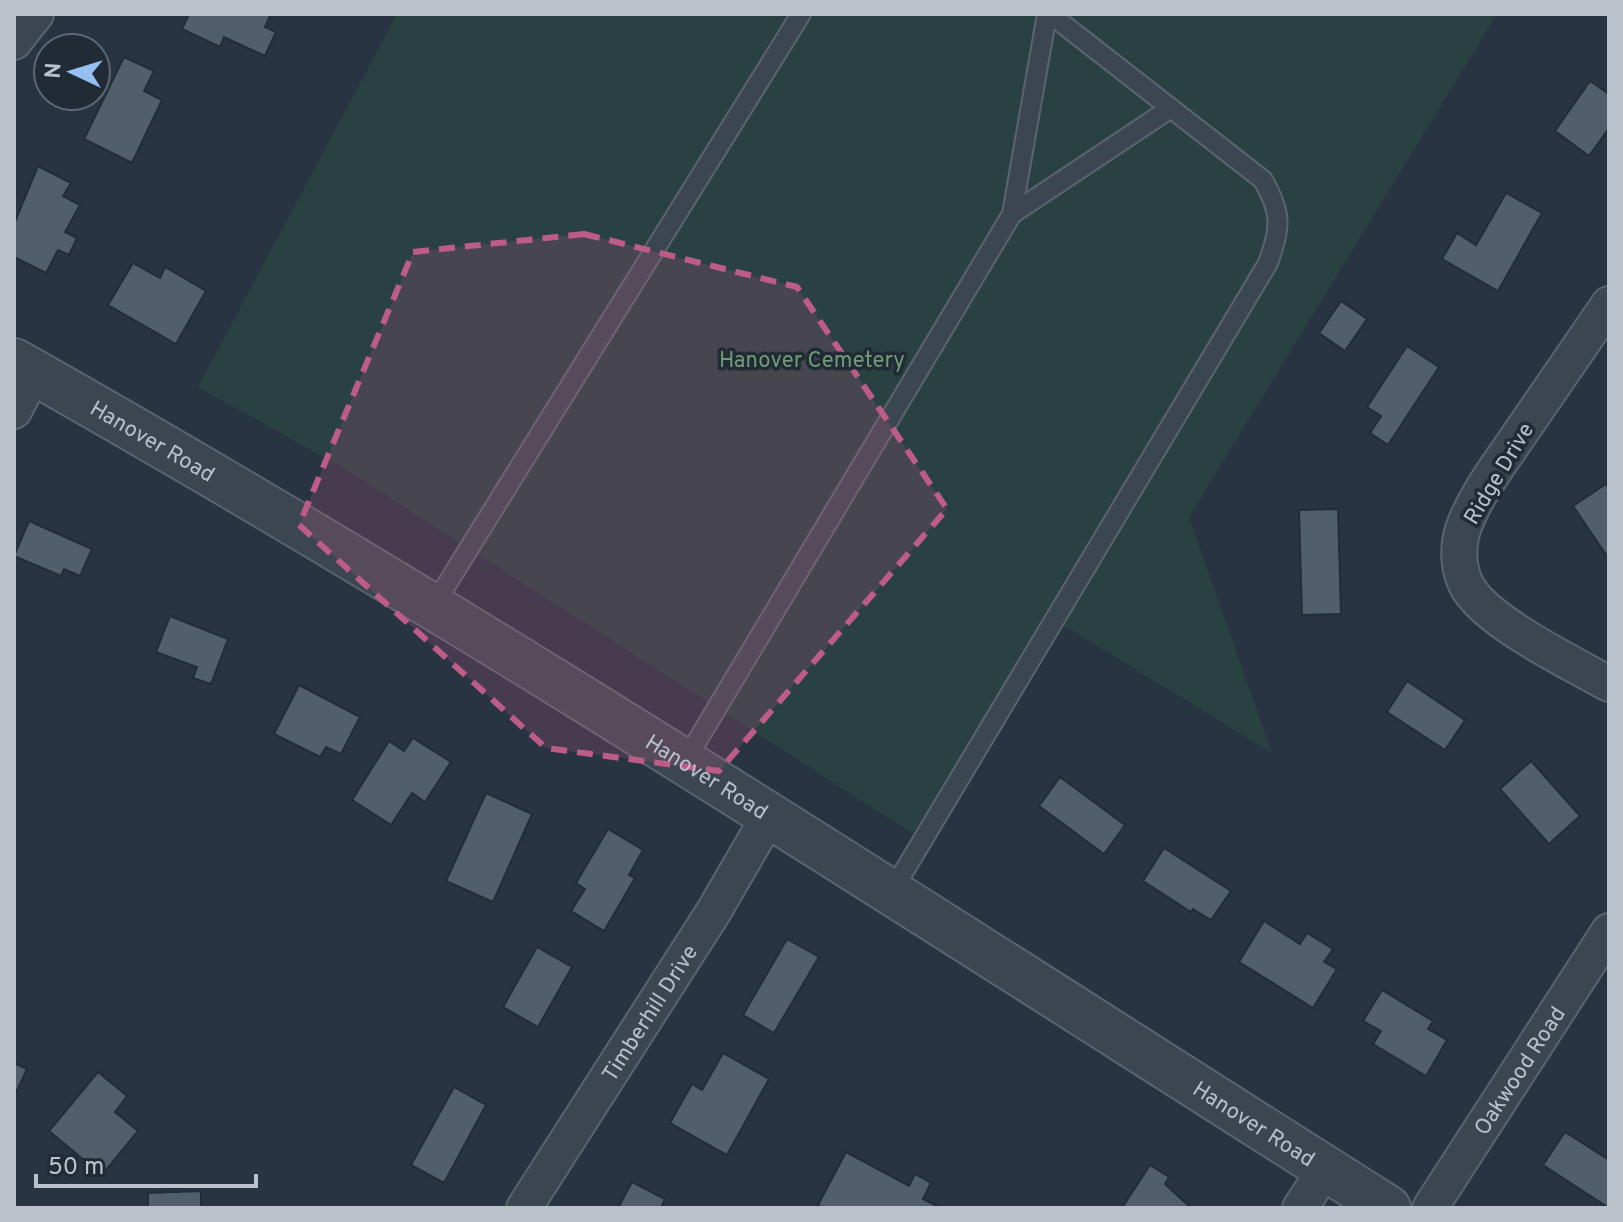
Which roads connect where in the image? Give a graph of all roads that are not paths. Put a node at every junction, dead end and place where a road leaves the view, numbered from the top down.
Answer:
1 (36, 14) edge
2 (801, 14) edge
3 (1049, 14) edge
4 (14, 42) edge
5 (1171, 108) junction
6 (1012, 214) junction
7 (1609, 304) edge
8 (24, 367) edge
9 (14, 411) edge
10 (432, 608) junction
11 (1609, 684) edge
12 (684, 763) junction
13 (769, 816) junction
14 (891, 893) junction
15 (1609, 931) edge
16 (1326, 1168) junction
17 (524, 1208) edge
18 (1300, 1208) edge
19 (1388, 1208) edge
20 (1430, 1208) edge

1 - 4 street
2 - 10 lane
3 - 5 lane
3 - 6 lane
5 - 6 lane
5 - 14 lane
6 - 12 lane
7 - 11 street, Ridge Drive
8 - 9 street
8 - 10 street, Hanover Road
10 - 12 street, Hanover Road
12 - 13 street, Hanover Road
13 - 14 street, Hanover Road
13 - 17 street, Timberhill Drive
14 - 16 street, Hanover Road
15 - 20 street, Oakwood Road
16 - 18 street
16 - 19 street, Hanover Road

